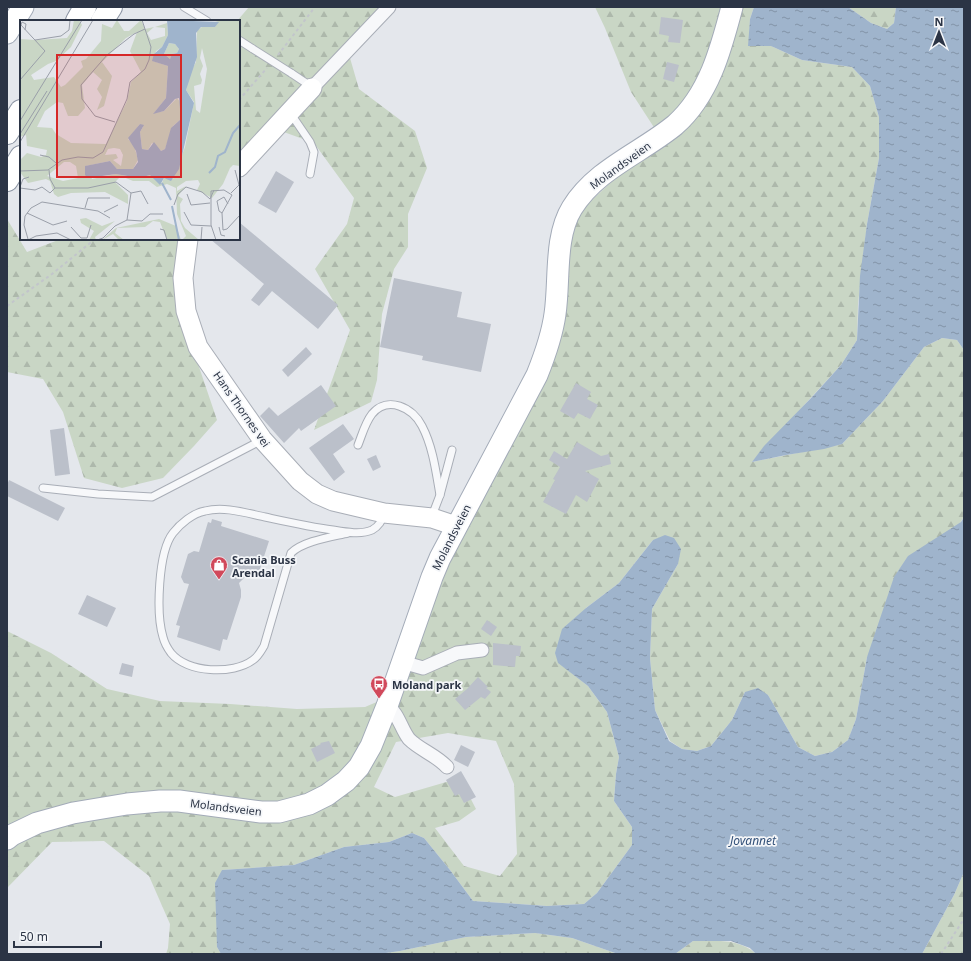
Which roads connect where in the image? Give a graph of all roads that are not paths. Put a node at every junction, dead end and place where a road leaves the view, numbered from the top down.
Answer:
1 (23, 7) edge
2 (31, 7) edge
3 (85, 7) edge
4 (111, 7) edge
5 (184, 7) edge
6 (389, 7) edge
7 (732, 7) edge
8 (23, 20) edge
9 (78, 20) edge
10 (103, 20) edge
11 (205, 20) edge
12 (20, 25) edge
13 (7, 33) edge
14 (240, 41) edge
15 (7, 46) edge
16 (312, 88) junction
17 (20, 113) edge
18 (289, 114) junction
19 (7, 134) edge
20 (20, 159) edge
21 (240, 166) edge
22 (310, 174) dead end
23 (7, 180) edge
24 (188, 240) edge
25 (262, 440) junction
26 (358, 445) dead end
27 (452, 450) dead end
28 (43, 488) dead end
29 (440, 495) junction
30 (384, 513) junction
31 (432, 518) junction
32 (456, 526) junction
33 (348, 533) junction
34 (482, 650) dead end
35 (402, 662) junction
36 (387, 706) junction
37 (447, 767) dead end
38 (7, 839) edge

1 - 13 main road
2 - 8 main road
3 - 9 highway
4 - 10 highway
5 - 11 lane
6 - 16 street
7 - 32 main road, Molandsveien
12 - 15 main road
14 - 16 lane, bridge
16 - 18 street
17 - 19 highway
18 - 21 street
18 - 22 lane
20 - 23 highway
24 - 25 street, Hans Thornes vei
25 - 28 lane
25 - 30 street, Hans Thornes vei
26 - 29 lane
27 - 29 lane
29 - 31 lane
30 - 31 street, Hans Thornes vei
30 - 33 lane
31 - 32 street, Hans Thornes vei
32 - 35 main road, Molandsveien
33 - 33 lane
34 - 35 street
35 - 36 main road, Molandsveien
36 - 37 street
36 - 38 main road, Molandsveien

